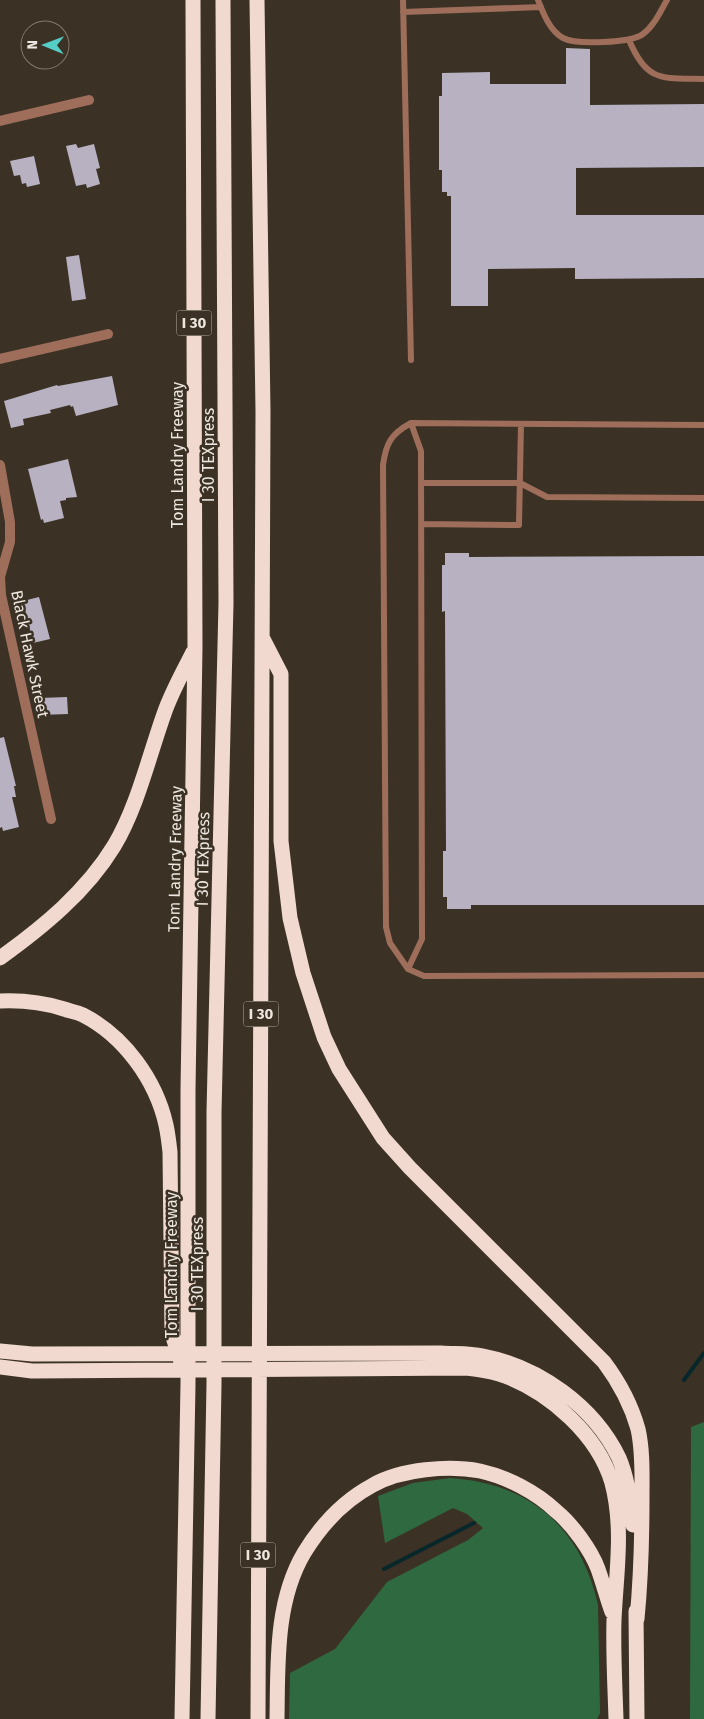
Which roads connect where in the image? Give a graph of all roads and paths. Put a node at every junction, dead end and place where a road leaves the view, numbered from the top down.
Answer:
1 (193, 0) edge
2 (223, 0) edge
3 (403, 0) edge
4 (667, 0) edge
5 (539, 3) edge
6 (258, 5) edge
7 (403, 12) junction
8 (629, 40) junction
9 (704, 80) edge
10 (89, 100) dead end
11 (0, 121) edge
12 (108, 334) dead end
13 (0, 359) edge
14 (411, 360) dead end
15 (412, 423) junction
16 (521, 424) junction
17 (704, 425) edge
18 (0, 465) edge
19 (421, 483) junction
20 (520, 483) junction
21 (704, 498) edge
22 (421, 524) junction
23 (262, 637) junction
24 (195, 647) junction
25 (51, 818) dead end
26 (0, 958) edge
27 (408, 969) junction
28 (704, 975) edge
29 (0, 1001) edge
30 (0, 1351) edge
31 (441, 1361) junction
32 (0, 1367) edge
33 (188, 1384) junction
34 (637, 1619) junction
35 (614, 1620) junction
36 (182, 1719) edge
37 (208, 1719) edge
38 (258, 1719) edge
39 (277, 1719) edge
40 (616, 1719) edge
41 (637, 1719) edge

1 - 24 highway, Tom Landry Freeway / I 30
2 - 37 highway, I 30 TEXpress
3 - 7 lane
4 - 8 lane
5 - 7 lane
5 - 8 lane
6 - 23 highway, I 30
7 - 14 lane
8 - 9 lane
10 - 11 street
12 - 13 street
15 - 16 lane
15 - 19 lane
15 - 27 lane
16 - 17 lane
16 - 20 lane
18 - 25 street, Black Hawk Street
19 - 20 lane
19 - 22 lane
20 - 21 lane
20 - 22 lane
22 - 27 lane
23 - 34 highway
23 - 38 highway, I 30
24 - 26 highway
24 - 33 highway, Tom Landry Freeway / I 30
27 - 28 lane
29 - 33 highway
30 - 31 highway
31 - 32 highway
31 - 34 highway
31 - 35 highway
33 - 36 highway, Tom Landry Freeway / I 30
34 - 41 highway
35 - 39 highway
35 - 40 highway

